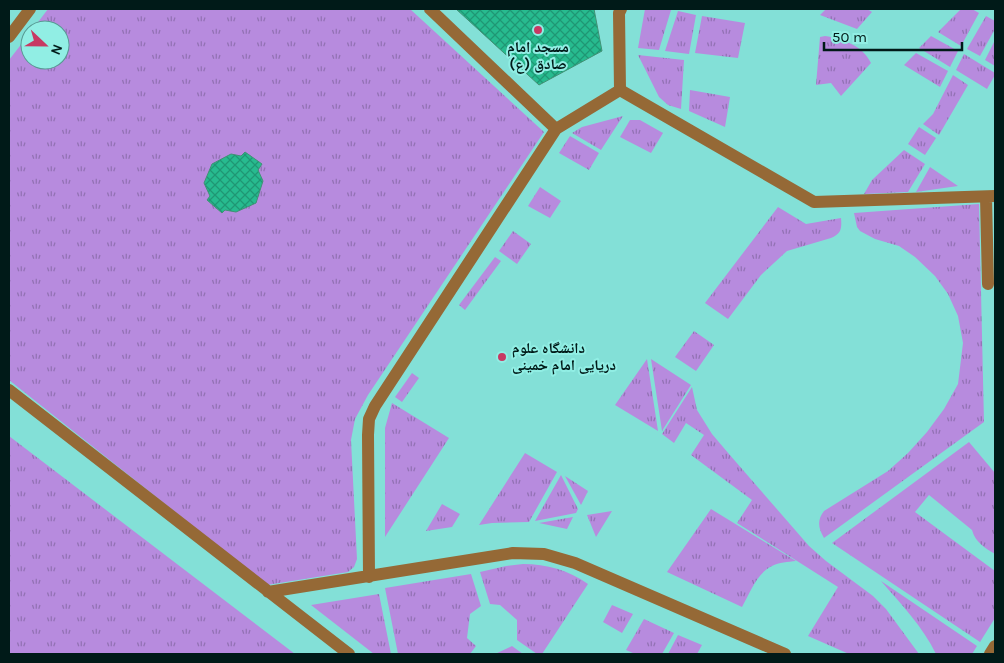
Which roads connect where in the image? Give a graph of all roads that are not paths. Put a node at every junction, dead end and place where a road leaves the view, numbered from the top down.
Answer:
1 (30, 9) edge
2 (430, 9) edge
3 (621, 9) edge
4 (9, 37) edge
5 (620, 90) junction
6 (556, 129) junction
7 (991, 196) edge
8 (988, 284) dead end
9 (9, 390) edge
10 (369, 577) junction
11 (268, 592) junction
12 (995, 646) edge
13 (349, 654) edge
14 (785, 654) edge
15 (990, 654) edge

1 - 4 lane
2 - 6 lane
3 - 5 lane
5 - 6 lane
5 - 7 lane
6 - 10 lane
7 - 8 lane
9 - 11 lane
10 - 11 lane
10 - 14 lane
11 - 13 lane
12 - 15 lane

